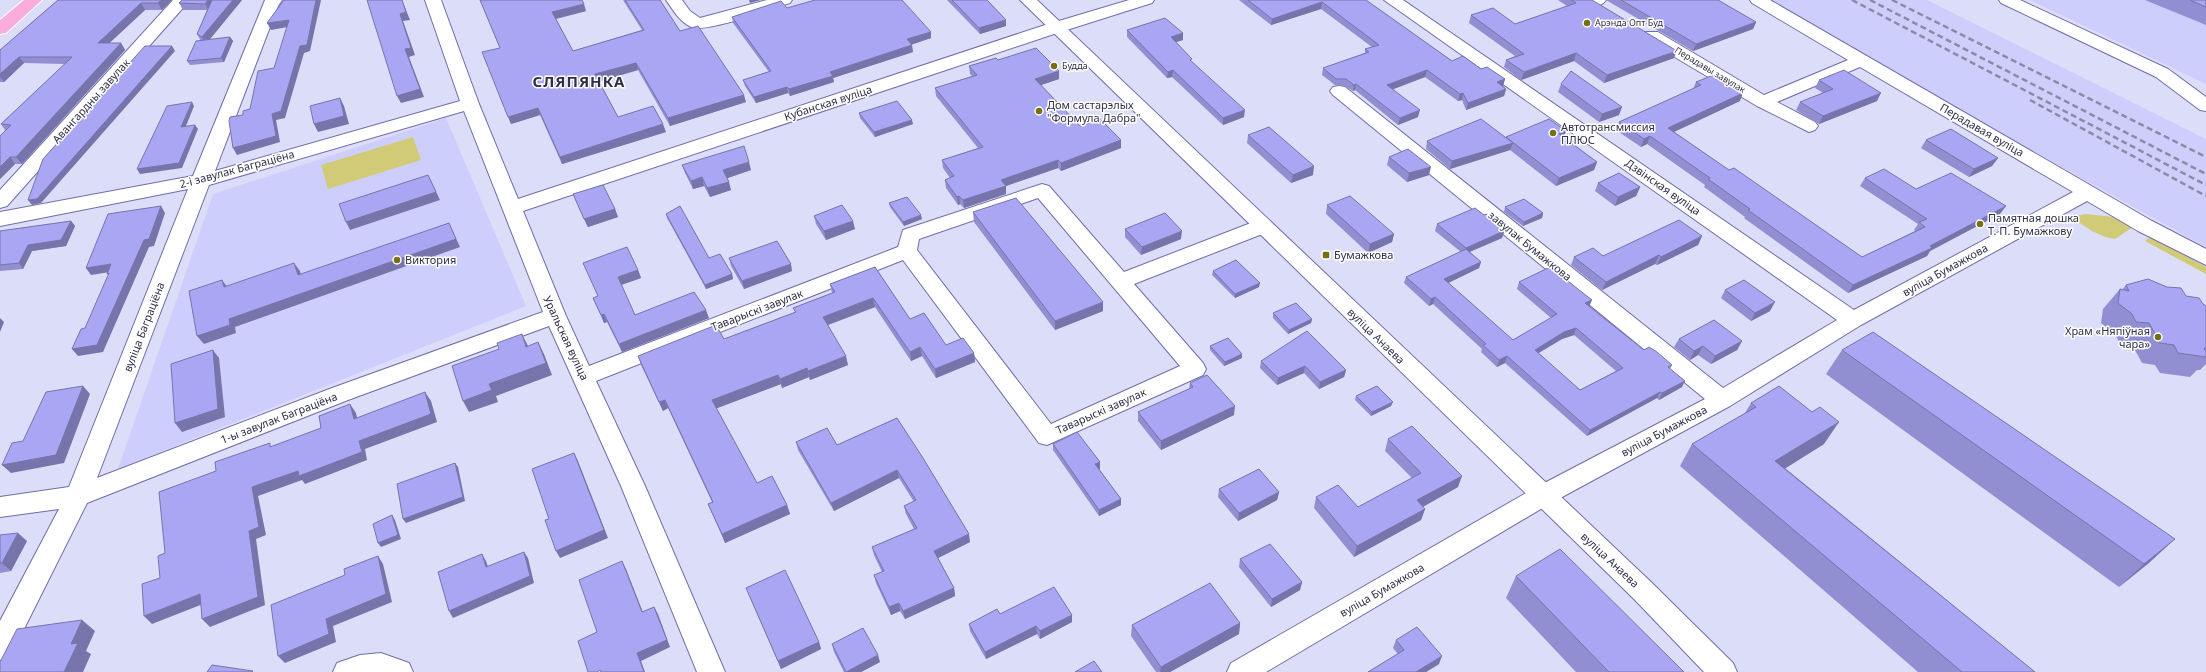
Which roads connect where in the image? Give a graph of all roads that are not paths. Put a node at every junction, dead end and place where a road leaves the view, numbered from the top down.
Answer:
1 (34, 0) edge
2 (182, 0) edge
3 (274, 0) edge
4 (433, 0) edge
5 (674, 0) edge
6 (784, 0) edge
7 (1028, 0) edge
8 (1146, 0) edge
9 (1392, 0) edge
10 (1758, 0) edge
11 (2007, 0) edge
12 (1635, 26) edge
13 (1056, 27) junction
14 (0, 29) edge
15 (1862, 60) junction
16 (1339, 91) dead end
17 (1763, 102) junction
18 (470, 104) junction
19 (2206, 106) edge
20 (1809, 126) dead end
21 (200, 181) junction
22 (2088, 192) junction
23 (0, 202) edge
24 (511, 208) junction
25 (0, 219) edge
26 (1262, 226) junction
27 (907, 251) junction
28 (2206, 258) edge
29 (1121, 281) junction
30 (555, 316) junction
31 (1853, 320) junction
32 (584, 377) junction
33 (1722, 400) junction
34 (78, 496) junction
35 (1542, 496) junction
36 (0, 507) edge
37 (0, 648) edge
38 (347, 672) edge
39 (399, 672) edge
40 (710, 672) edge
41 (1241, 672) edge
42 (1723, 672) edge

1 - 14 main road
2 - 23 street, Авангардны завулак
3 - 21 street, вуліца Баграціёна
4 - 18 street, Уральская вуліца
5 - 6 street
7 - 13 street, вуліца Анаева
8 - 13 street, Кубанская вуліца
9 - 31 street, Дзвінская вуліца
10 - 15 street, Перадавая вуліца
11 - 19 street
12 - 17 street, Перадавы завулак
13 - 24 street, Кубанская вуліца
13 - 26 street, вуліца Анаева
15 - 17 street
15 - 22 street, Перадавая вуліца
16 - 33 street, завулак Бумажкова
17 - 20 street, Перадавы завулак
18 - 21 street, 2-і завулак Баграціёна
18 - 24 street, Уральская вуліца
21 - 25 street, 2-і завулак Баграціёна
21 - 34 street, вуліца Баграціёна
22 - 28 street, Перадавая вуліца
22 - 31 street, вуліца Бумажкова
24 - 30 street, Уральская вуліца
26 - 29 street
26 - 35 street, вуліца Анаева
27 - 29 street, Таварыскі завулак
27 - 29 street, Таварыскі завулак
27 - 32 street, Таварыскі завулак
30 - 32 street, Уральская вуліца
30 - 34 street, 1-ы завулак Баграціёна
31 - 33 street, вуліца Бумажкова
32 - 40 street, Уральская вуліца
33 - 35 street, вуліца Бумажкова
34 - 36 street, 1-ы завулак Баграціёна
34 - 37 street, вуліца Баграціёна
35 - 41 street, вуліца Бумажкова
35 - 42 street, вуліца Анаева
38 - 39 street

